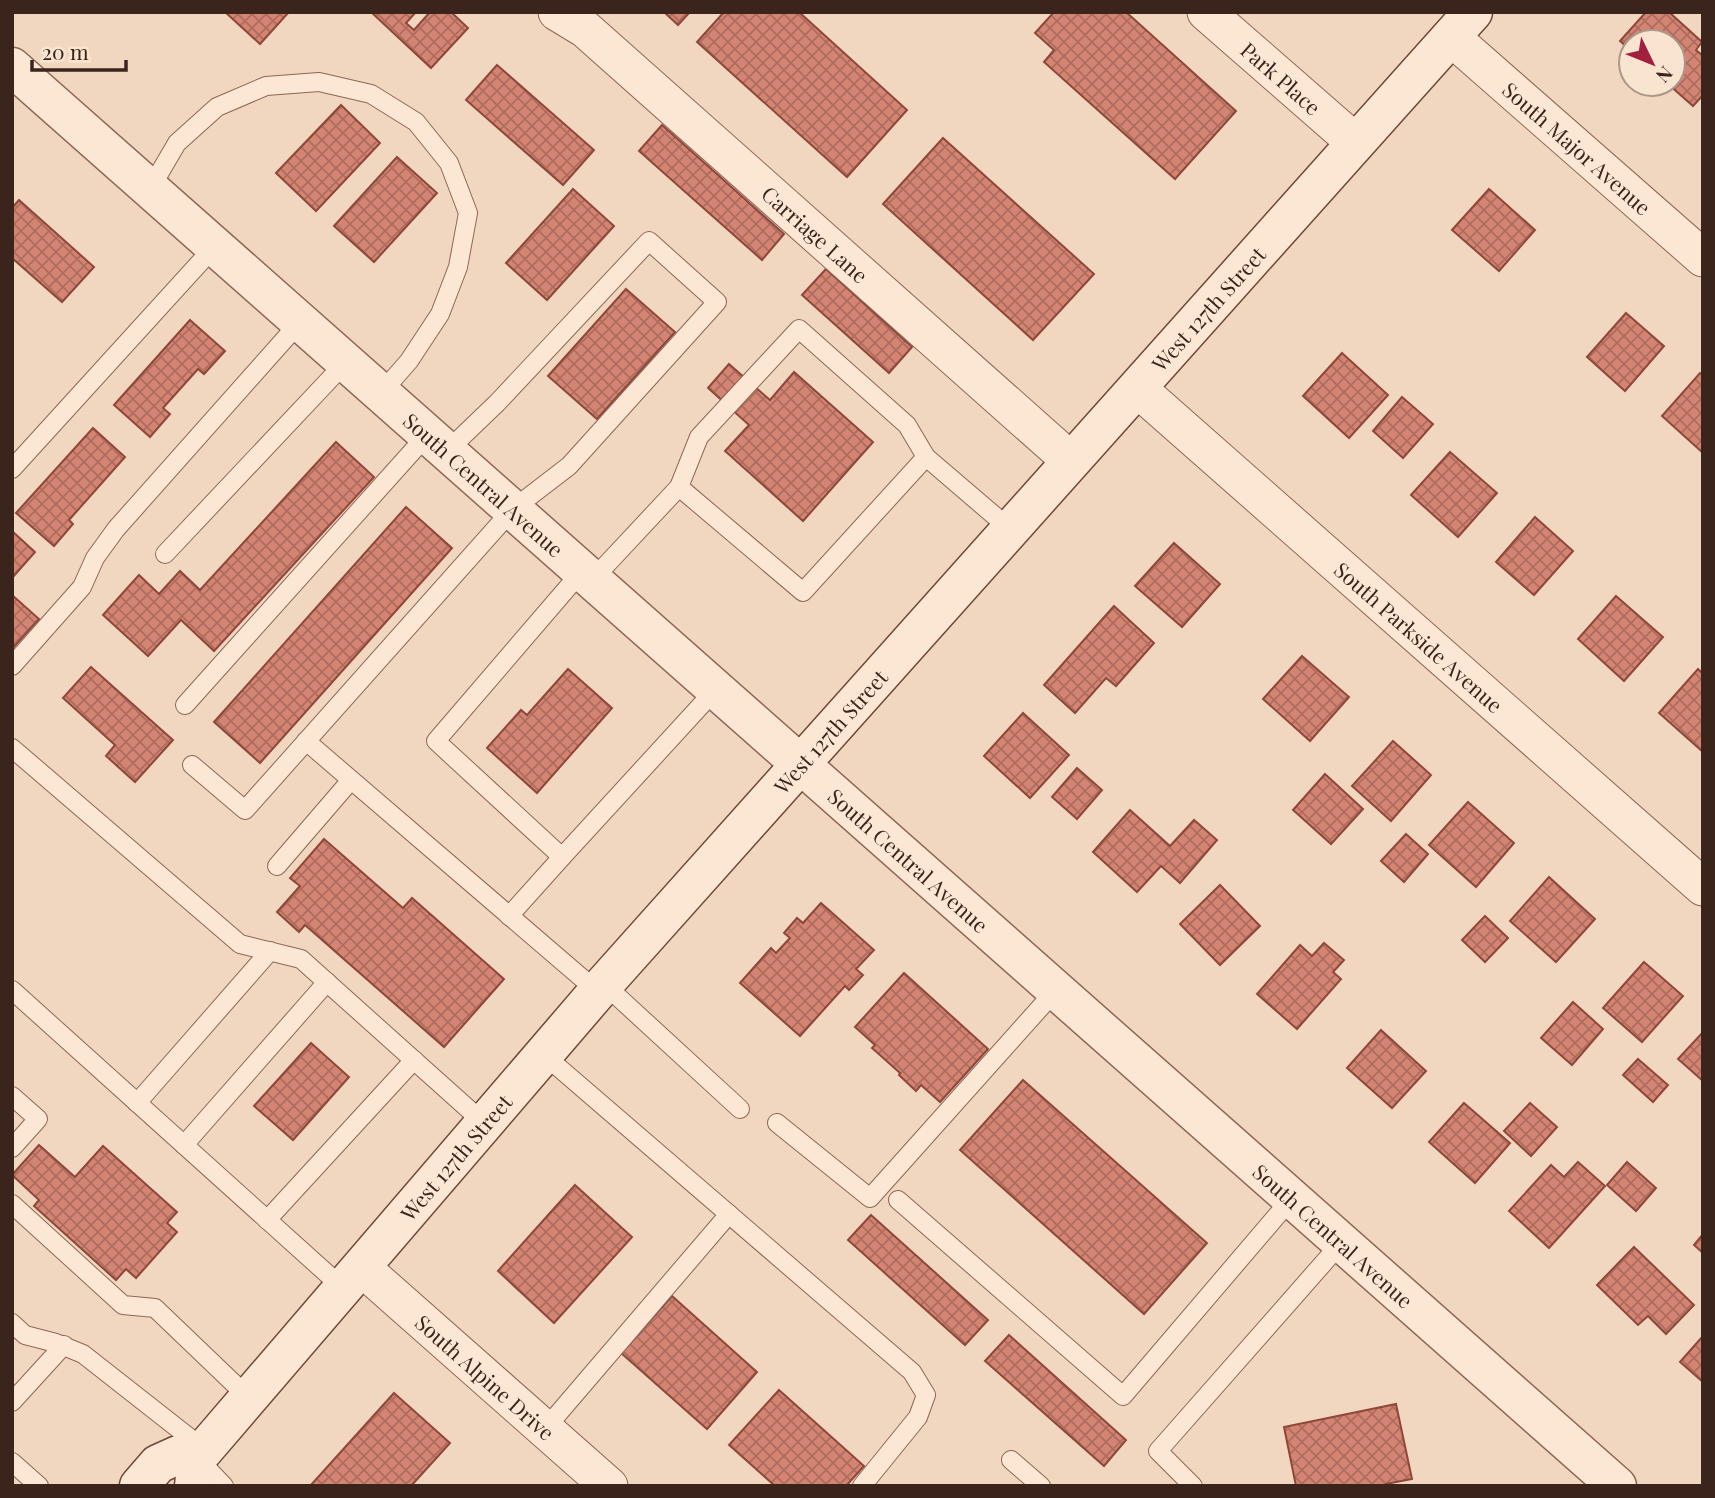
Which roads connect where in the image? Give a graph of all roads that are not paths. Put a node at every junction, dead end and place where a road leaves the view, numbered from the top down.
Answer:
1 (1206, 12) edge
2 (581, 18) edge
3 (1462, 24) edge
4 (14, 73) edge
5 (1356, 143) junction
6 (150, 189) junction
7 (215, 246) junction
8 (1703, 258) edge
9 (300, 322) junction
10 (346, 362) junction
11 (1137, 388) junction
12 (381, 393) junction
13 (438, 443) junction
14 (926, 457) junction
15 (1071, 461) junction
16 (12, 469) edge
17 (679, 487) junction
18 (513, 509) junction
19 (1010, 529) junction
20 (165, 554) dead end
21 (587, 575) junction
22 (12, 666) edge
23 (716, 690) junction
24 (185, 705) dead end
25 (306, 741) junction
26 (12, 748) edge
27 (801, 764) junction
28 (192, 765) dead end
29 (351, 780) junction
30 (562, 857) junction
31 (277, 866) dead end
32 (1703, 887) edge
33 (509, 916) junction
34 (270, 951) junction
35 (327, 982) junction
36 (601, 988) junction
37 (12, 990) edge
38 (1056, 990) junction
39 (542, 1054) junction
40 (414, 1060) junction
41 (12, 1096) edge
42 (137, 1103) junction
43 (740, 1109) dead end
44 (484, 1123) junction
45 (777, 1123) dead end
46 (184, 1145) junction
47 (12, 1148) edge
48 (1292, 1198) junction
49 (898, 1200) dead end
50 (12, 1204) edge
51 (729, 1214) junction
52 (267, 1220) junction
53 (1342, 1242) junction
54 (352, 1278) junction
55 (12, 1323) edge
56 (64, 1346) junction
57 (250, 1398) junction
58 (12, 1402) edge
59 (545, 1429) junction
60 (1011, 1460) dead end
61 (12, 1462) edge
62 (198, 1464) edge
63 (1604, 1482) edge
64 (39, 1486) edge
65 (139, 1486) edge
66 (224, 1486) edge
67 (609, 1486) edge
68 (862, 1486) edge
69 (1041, 1486) edge
70 (1193, 1486) edge

1 - 5 street, Park Place
2 - 15 street, Carriage Lane
3 - 5 street, West 127th Street
3 - 8 street, South Major Avenue
4 - 6 street, South Central Avenue
5 - 11 street, West 127th Street
6 - 7 street, South Central Avenue
6 - 12 lane
7 - 9 street, South Central Avenue
7 - 16 lane
9 - 10 street, South Central Avenue
9 - 22 lane
10 - 12 street, South Central Avenue
10 - 20 lane
11 - 15 street, West 127th Street
11 - 32 street, South Parkside Avenue
12 - 13 street, South Central Avenue
13 - 18 street, South Central Avenue
13 - 18 lane
13 - 24 lane
14 - 17 lane
14 - 17 lane
14 - 19 lane
15 - 19 street, West 127th Street
17 - 21 lane
18 - 21 street, South Central Avenue
18 - 25 lane
19 - 27 street, West 127th Street
21 - 23 street, South Central Avenue
21 - 30 lane
23 - 27 street, South Central Avenue
23 - 30 lane
25 - 28 lane
25 - 29 lane
26 - 34 lane
27 - 36 street, West 127th Street
27 - 38 street, South Central Avenue
29 - 31 lane
29 - 33 lane
30 - 33 lane
33 - 36 lane
34 - 35 lane
34 - 42 lane
35 - 40 lane
35 - 46 lane
36 - 39 street, West 127th Street
36 - 43 lane
37 - 42 lane
38 - 45 lane
38 - 48 street, South Central Avenue
39 - 44 street, West 127th Street
39 - 51 lane
40 - 44 lane
40 - 52 lane
41 - 47 lane
42 - 46 lane
44 - 54 street, West 127th Street
46 - 52 lane
48 - 49 lane
48 - 53 street, South Central Avenue
50 - 57 lane
51 - 59 lane
51 - 68 lane
52 - 54 lane
53 - 63 street, South Central Avenue
53 - 70 lane
54 - 57 street, West 127th Street
54 - 59 street, South Alpine Drive
55 - 56 lane
56 - 58 lane
56 - 62 lane
57 - 62 street, West 127th Street
59 - 67 street, South Alpine Drive
60 - 69 lane
61 - 64 lane
62 - 65 street
62 - 66 lane

